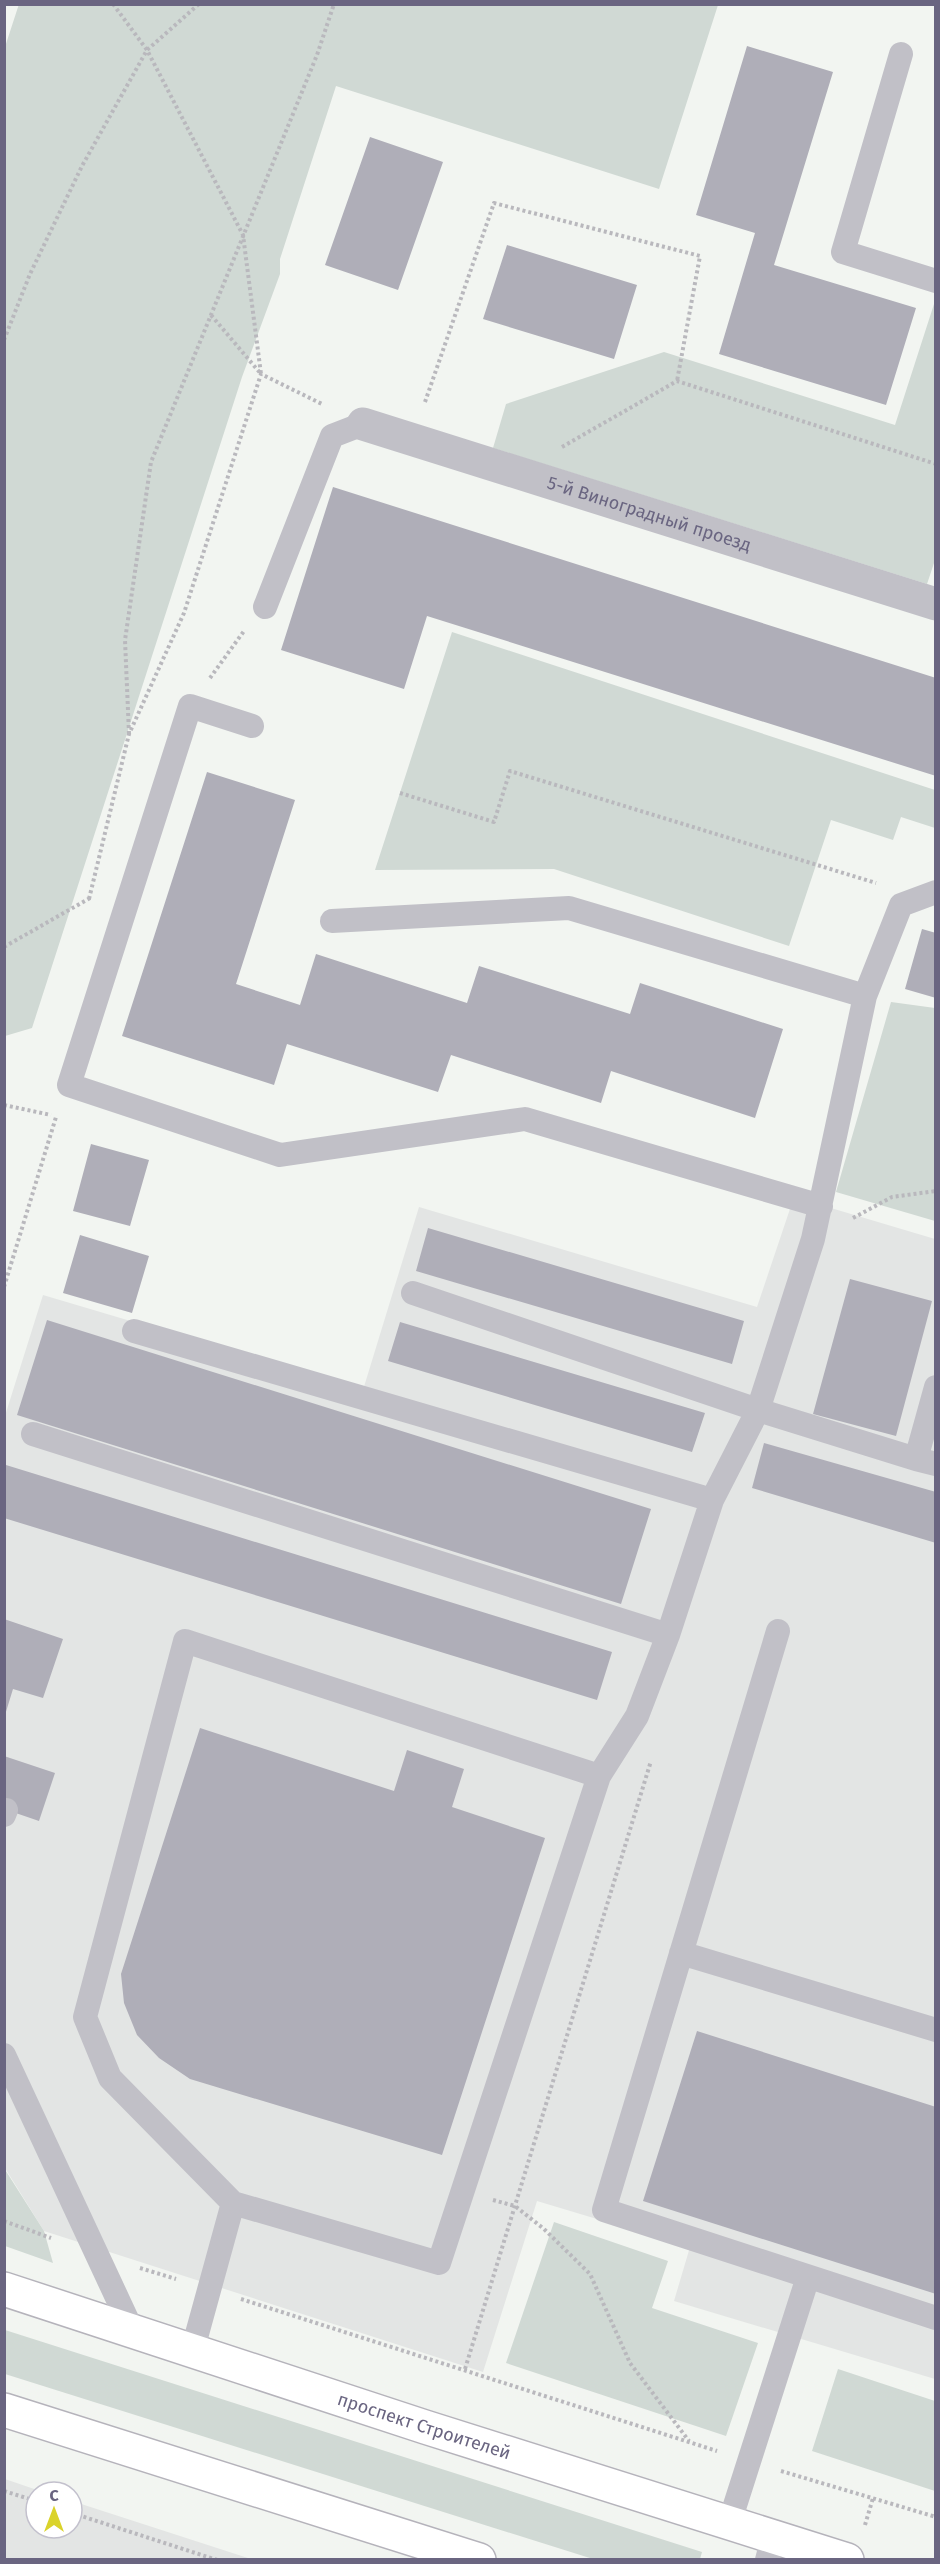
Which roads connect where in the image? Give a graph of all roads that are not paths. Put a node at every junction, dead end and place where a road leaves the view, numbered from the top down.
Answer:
1 (901, 54) dead end
2 (936, 281) edge
3 (363, 424) joint
4 (936, 604) edge
5 (265, 607) road end
6 (252, 726) dead end
7 (929, 895) edge
8 (332, 921) dead end
9 (865, 996) junction
10 (821, 1206) junction
11 (413, 1293) dead end
12 (134, 1331) dead end
13 (936, 1387) edge
14 (758, 1410) junction
15 (33, 1434) dead end
16 (926, 1461) edge
17 (712, 1500) junction
18 (778, 1631) dead end
19 (668, 1635) junction
20 (599, 1776) junction
21 (681, 1953) junction
22 (936, 2030) edge
23 (4, 2055) edge
24 (233, 2203) junction
25 (808, 2277) junction
26 (4, 2289) edge
27 (936, 2318) edge
28 (133, 2332) junction
29 (192, 2352) junction
30 (4, 2410) edge
31 (729, 2524) junction
32 (770, 2548) edge
33 (460, 2557) edge
34 (847, 2559) edge

1 - 2 lane
3 - 4 street, 5-й Виноградный проезд
3 - 5 lane
6 - 10 lane
7 - 9 lane
8 - 9 lane
9 - 10 lane
10 - 14 lane
11 - 14 lane
12 - 17 lane
13 - 16 lane
14 - 16 lane
14 - 17 lane
15 - 19 lane
17 - 19 lane
18 - 21 lane
19 - 20 lane
20 - 24 lane
20 - 24 lane
21 - 22 lane
21 - 25 lane
23 - 28 lane
24 - 29 lane
25 - 27 lane
25 - 31 lane
26 - 28 main road, проспект Строителей
28 - 29 main road, проспект Строителей
29 - 31 main road, проспект Строителей
30 - 33 main road
31 - 32 main road, проспект Строителей
32 - 34 main road, проспект Строителей

